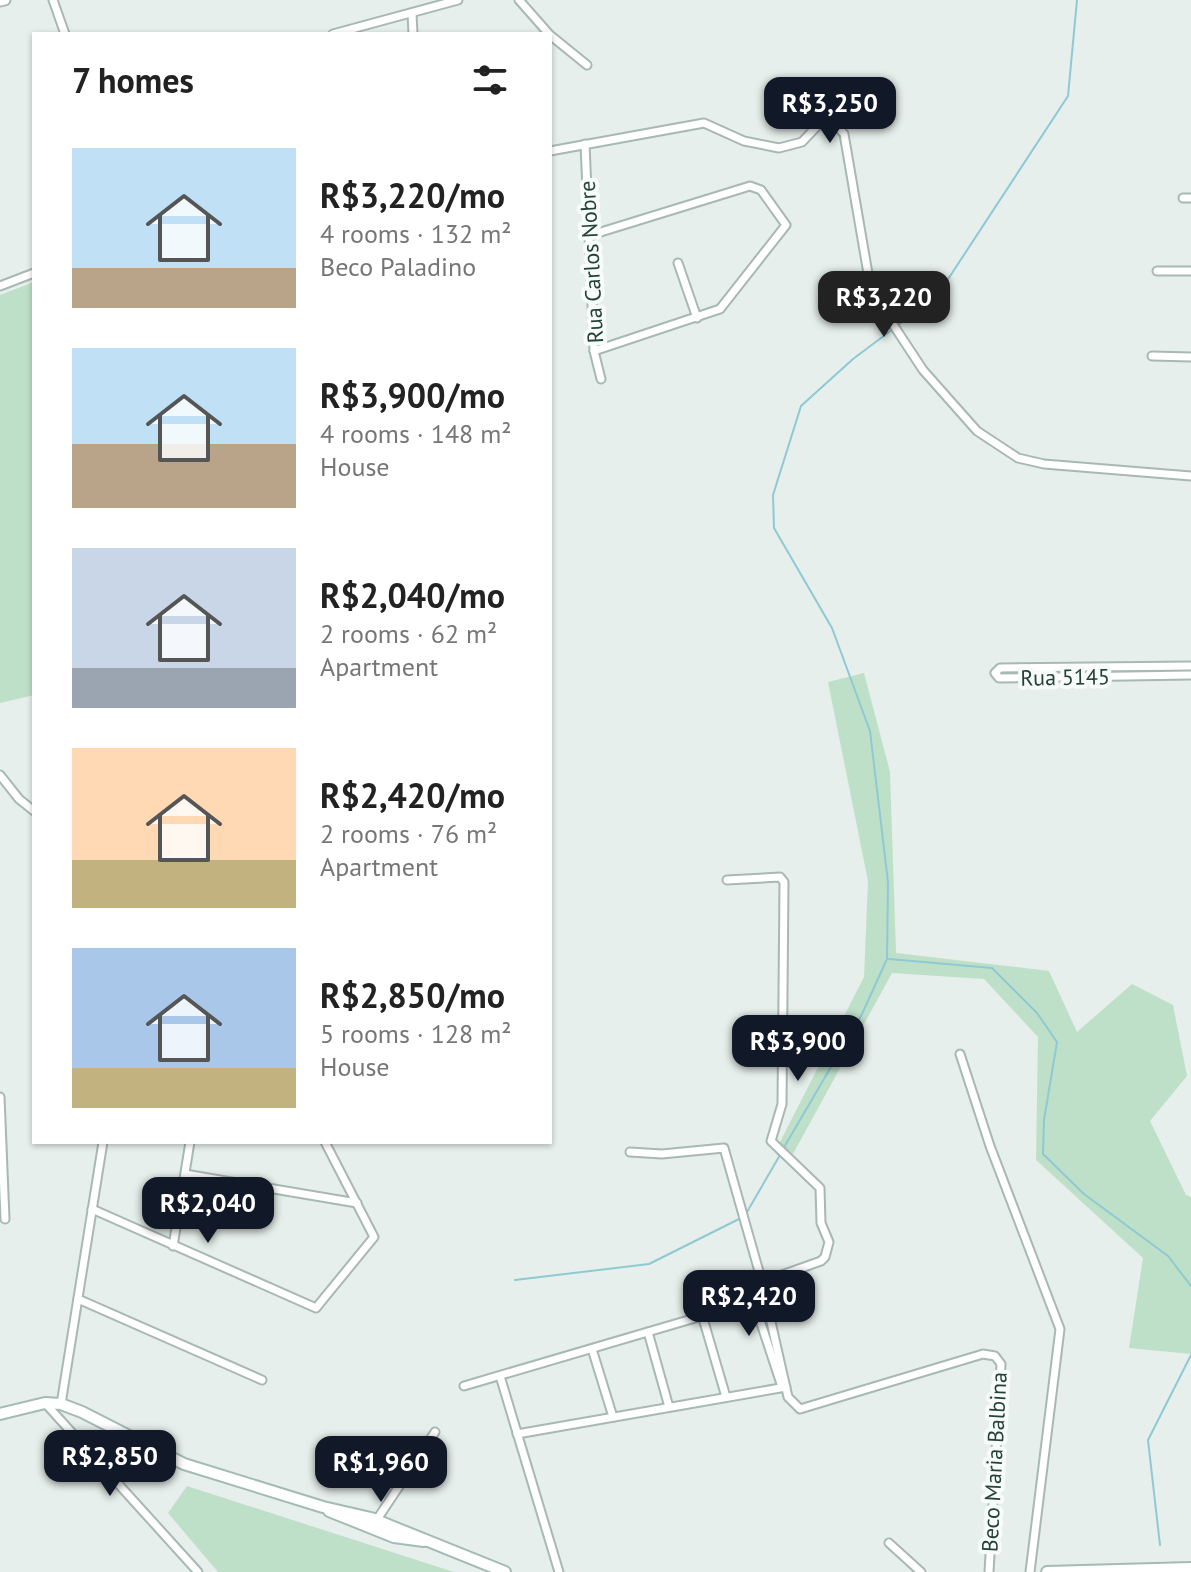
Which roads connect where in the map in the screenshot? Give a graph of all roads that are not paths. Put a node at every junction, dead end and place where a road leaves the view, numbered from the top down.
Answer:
1 (53, 0) edge
2 (458, 0) edge
3 (519, 0) edge
4 (412, 13) junction
5 (64, 32) edge
6 (341, 32) edge
7 (413, 32) edge
8 (546, 32) edge
9 (552, 37) edge
10 (587, 65) dead end
11 (585, 144) junction
12 (552, 151) edge
13 (591, 235) junction
14 (678, 263) dead end
15 (1157, 271) dead end
16 (1191, 271) edge
17 (32, 274) edge
18 (0, 286) edge
19 (697, 318) junction
20 (594, 351) junction
21 (1152, 356) dead end
22 (1191, 357) edge
23 (601, 379) dead end
24 (1191, 476) edge
25 (1191, 666) edge
26 (1129, 671) junction
27 (1191, 675) edge
28 (0, 775) edge
29 (32, 809) edge
30 (727, 880) dead end
31 (960, 1054) dead end
32 (1, 1102) edge
33 (103, 1144) edge
34 (190, 1144) edge
35 (326, 1144) edge
36 (630, 1152) dead end
37 (185, 1174) junction
38 (357, 1203) junction
39 (92, 1209) junction
40 (5, 1219) dead end
41 (173, 1246) junction
42 (746, 1278) dead end
43 (762, 1282) junction
44 (695, 1291) dead end
45 (78, 1299) junction
46 (702, 1316) junction
47 (648, 1332) junction
48 (592, 1349) junction
49 (500, 1376) junction
50 (262, 1380) dead end
51 (464, 1386) dead end
52 (784, 1387) junction
53 (726, 1397) junction
54 (45, 1403) junction
55 (61, 1404) junction
56 (669, 1407) junction
57 (0, 1414) edge
58 (613, 1417) junction
59 (435, 1432) dead end
60 (517, 1434) junction
61 (374, 1525) junction
62 (889, 1543) dead end
63 (1191, 1568) edge
64 (1107, 1571) edge
65 (198, 1572) edge
66 (505, 1572) edge
67 (559, 1572) edge
68 (921, 1572) edge
69 (989, 1572) edge
70 (1030, 1572) edge
71 (1047, 1572) edge

1 - 5 street
2 - 4 street
3 - 8 street
4 - 6 street
4 - 7 street
9 - 10 street
11 - 12 street
11 - 13 street, Rua Carlos Nobre
11 - 24 street
13 - 19 street
13 - 20 street, Rua Carlos Nobre
14 - 19 street
15 - 16 street
17 - 18 street
19 - 20 street
20 - 23 street, Rua Carlos Nobre
21 - 22 street
25 - 26 street, Rua 5145
26 - 26 street, Rua 5145
26 - 27 street, Rua 5145
28 - 29 street
30 - 43 street
31 - 70 street
32 - 40 street
33 - 39 street
34 - 37 street
35 - 38 street
36 - 43 street
37 - 38 street
37 - 41 street
38 - 41 street
39 - 41 street
39 - 45 street
42 - 52 street
43 - 52 street
44 - 46 street
45 - 50 street
45 - 55 street
46 - 47 street
46 - 53 street
47 - 48 street
47 - 56 street
48 - 49 street
48 - 58 street
49 - 51 street
49 - 60 street
52 - 53 street
52 - 69 street, Beco Maria Balbina
53 - 56 street
54 - 55 main road
54 - 57 main road
54 - 65 street
55 - 61 main road
56 - 58 street
58 - 60 street
59 - 61 street
60 - 67 street
61 - 66 main road
62 - 68 street
63 - 64 main road
64 - 71 main road

